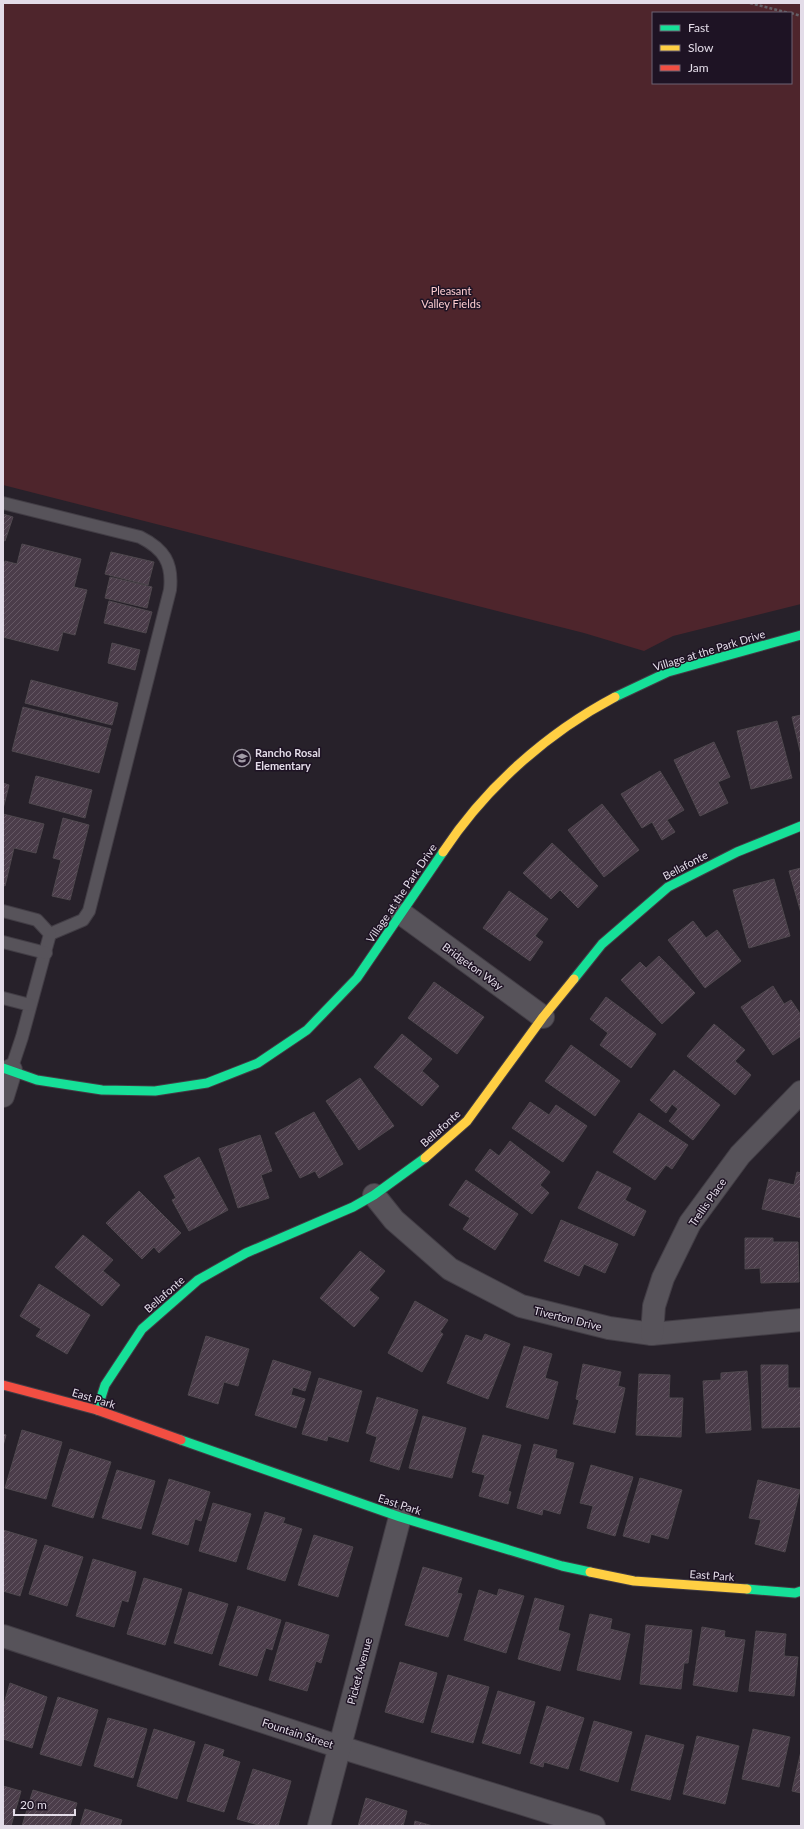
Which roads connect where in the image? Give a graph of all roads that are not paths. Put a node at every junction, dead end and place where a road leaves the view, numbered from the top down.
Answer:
1 (3, 503) edge
2 (801, 636) edge
3 (801, 826) edge
4 (3, 911) edge
5 (402, 914) junction
6 (50, 934) junction
7 (3, 942) edge
8 (46, 953) junction
9 (3, 998) edge
10 (30, 1005) junction
11 (543, 1017) junction
12 (7, 1069) edge
13 (801, 1092) edge
14 (3, 1096) edge
15 (374, 1195) junction
16 (801, 1320) edge
17 (652, 1334) junction
18 (3, 1385) edge
19 (97, 1410) junction
20 (400, 1517) junction
21 (801, 1591) edge
22 (3, 1636) edge
23 (340, 1747) junction
24 (319, 1826) edge
25 (594, 1826) edge

1 - 6 lane
2 - 5 street, Village at the Park Drive
3 - 11 street, Bellafonte
4 - 6 lane
5 - 11 street, Bridgeton Way
5 - 12 street, Village at the Park Drive
6 - 8 lane
7 - 8 lane
8 - 10 lane
9 - 10 lane
10 - 12 lane
11 - 15 street, Bellafonte
12 - 14 street
13 - 17 street, Trellis Place
15 - 17 street, Tiverton Drive
15 - 19 street, Bellafonte
16 - 17 street, Tiverton Drive
18 - 19 street, East Park
19 - 20 street, East Park
20 - 21 street, East Park
20 - 23 street, Picket Avenue
22 - 23 street, Fountain Street
23 - 24 street, Picket Avenue
23 - 25 street, Fountain Street

